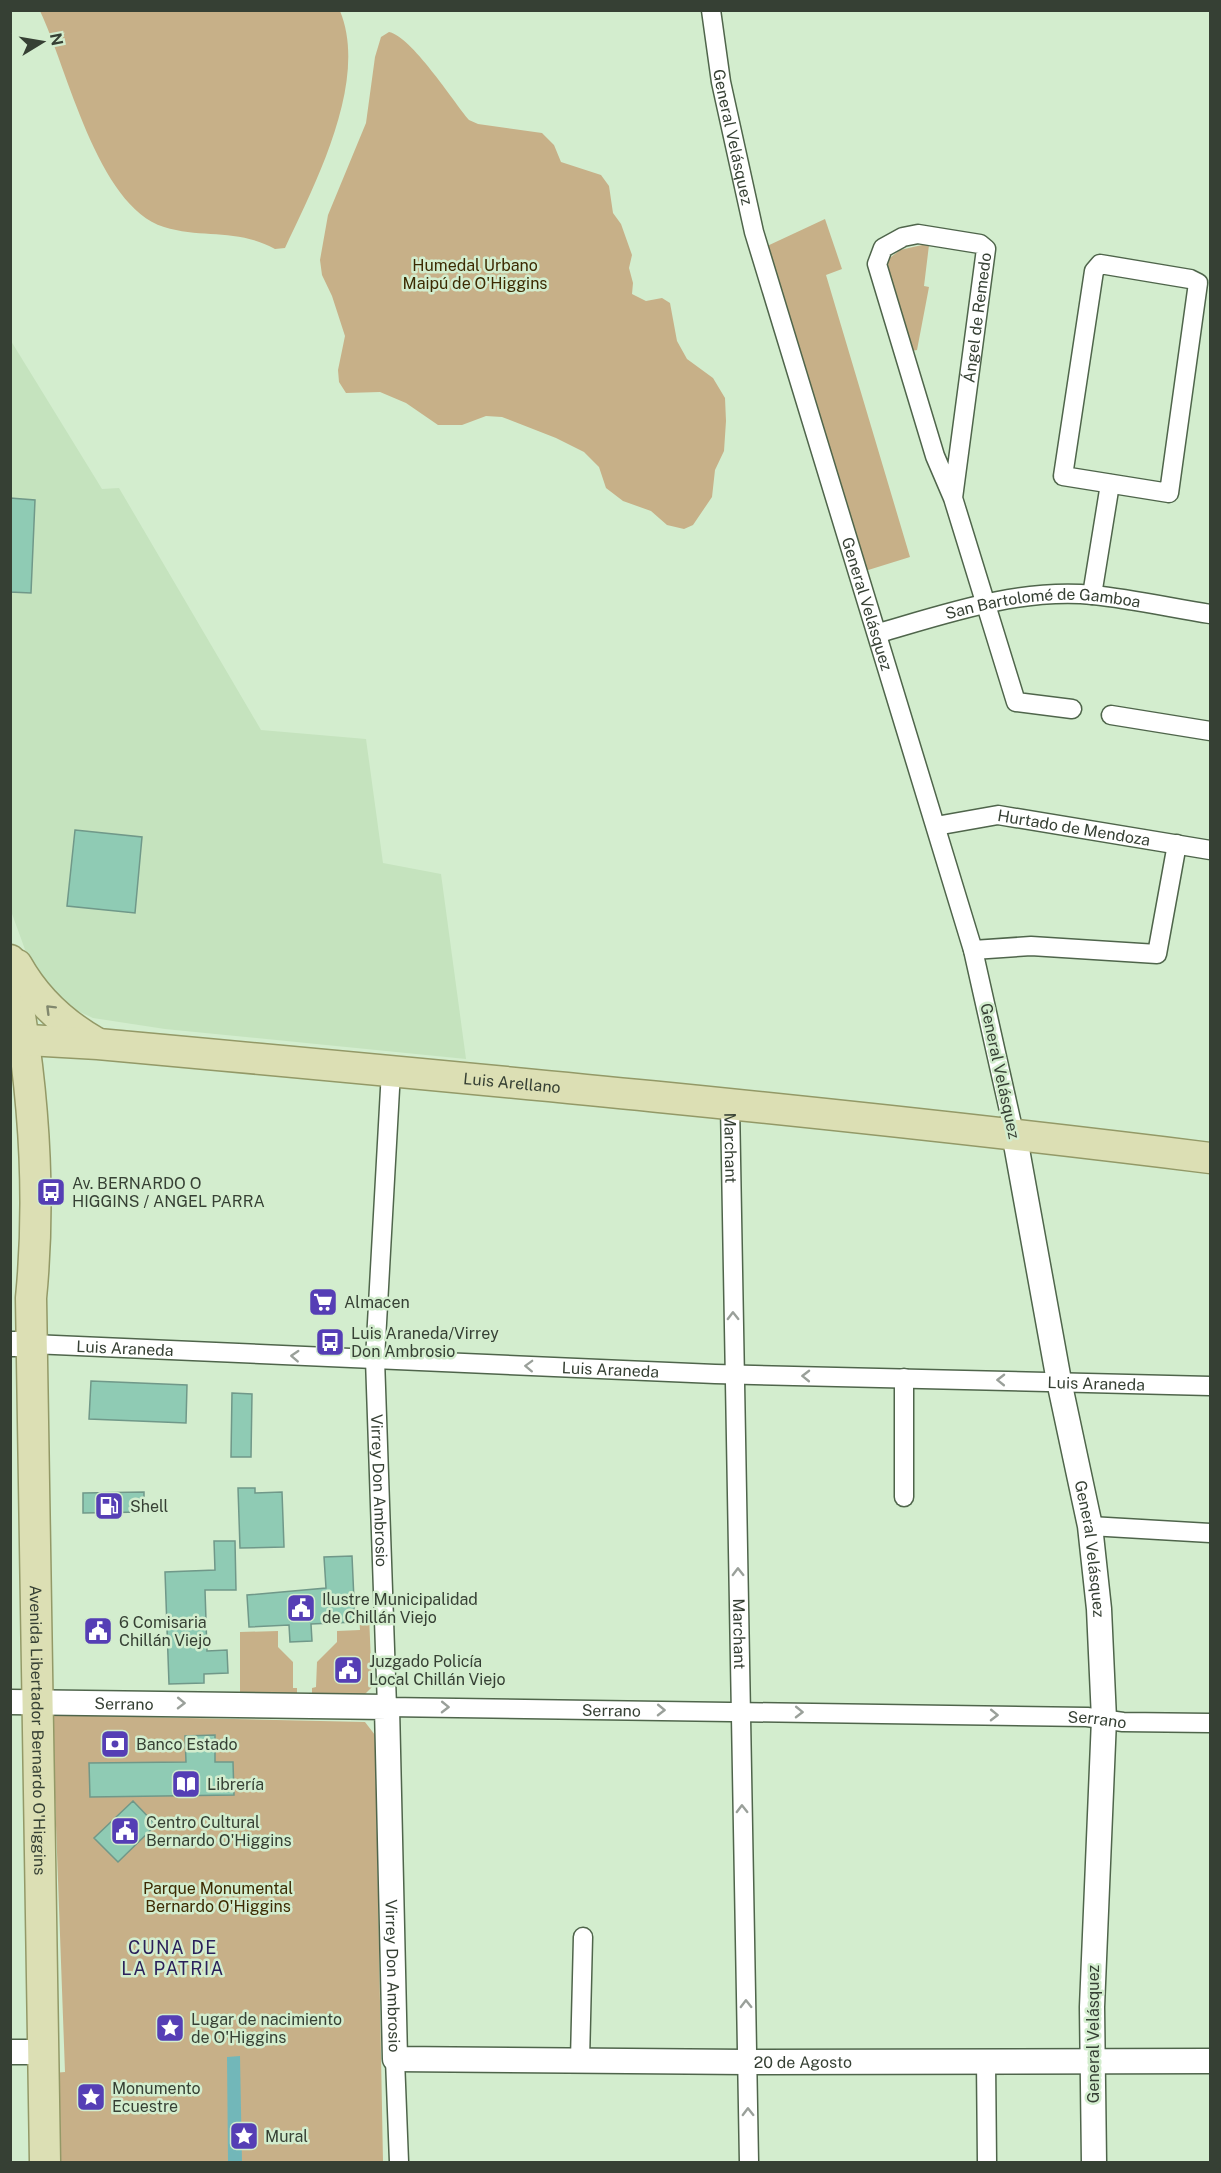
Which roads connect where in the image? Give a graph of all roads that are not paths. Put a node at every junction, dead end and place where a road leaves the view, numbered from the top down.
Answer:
1 (711, 10) edge
2 (928, 429) junction
3 (962, 433) junction
4 (1110, 483) junction
5 (953, 498) junction
6 (1092, 595) junction
7 (986, 603) junction
8 (1210, 614) edge
9 (879, 633) junction
10 (1072, 709) dead end
11 (1111, 715) dead end
12 (1210, 731) edge
13 (936, 826) junction
14 (1177, 844) junction
15 (1210, 850) edge
16 (10, 951) edge
17 (973, 951) junction
18 (10, 960) edge
19 (98, 1044) junction
20 (15, 1047) edge
21 (391, 1071) junction
22 (730, 1104) junction
23 (1014, 1133) junction
24 (1210, 1158) edge
25 (21, 1344) edge
26 (375, 1359) junction
27 (734, 1375) junction
28 (904, 1378) junction
29 (1059, 1381) junction
30 (1210, 1386) edge
31 (904, 1497) dead end
32 (1090, 1526) junction
33 (1210, 1533) edge
34 (24, 1702) edge
35 (387, 1707) junction
36 (741, 1711) junction
37 (1104, 1719) junction
38 (1210, 1723) edge
39 (583, 1937) dead end
40 (10, 2052) edge
41 (44, 2052) junction
42 (395, 2059) junction
43 (580, 2061) junction
44 (986, 2061) junction
45 (1092, 2061) junction
46 (1210, 2061) edge
47 (747, 2062) junction
48 (45, 2163) edge
49 (399, 2163) edge
50 (749, 2163) edge
51 (987, 2163) edge
52 (1094, 2163) edge

1 - 9 street, General Velásquez
2 - 3 street
2 - 3 street, Ángel de Remedo
2 - 5 street, Ángel de Remedo
3 - 5 street, Ángel de Remedo
4 - 4 street
4 - 6 street
5 - 7 street, Ángel de Remedo
6 - 7 street, San Bartolomé de Gamboa
6 - 8 street, San Bartolomé de Gamboa
7 - 9 street, San Bartolomé de Gamboa
7 - 10 street, Ángel de Remedo
9 - 13 street, General Velásquez
11 - 12 street
13 - 14 street, Hurtado de Mendoza
13 - 17 street, General Velásquez
14 - 15 street, Hurtado de Mendoza
14 - 17 street
19 -> 16 main road
17 - 23 street, General Velásquez
18 - 20 main road, Avenida Libertador Bernardo O'Higgins
19 - 20 main road, Luis Arellano
19 - 21 main road, Luis Arellano
20 - 25 main road, Avenida Libertador Bernardo O'Higgins
21 - 22 main road, Luis Arellano
21 - 26 street, Virrey Don Ambrosio
22 - 23 main road, Luis Arellano
27 -> 22 street, Marchant
23 - 24 main road, Luis Arellano
23 - 29 street, General Velásquez
26 -> 25 street, Luis Araneda
25 - 34 main road, Avenida Libertador Bernardo O'Higgins
27 -> 26 street, Luis Araneda
26 - 35 street, Virrey Don Ambrosio
28 -> 27 street, Luis Araneda
36 -> 27 street, Marchant
29 -> 28 street, Luis Araneda
28 - 31 street
29 - 30 street, Luis Araneda
29 - 32 street, General Velásquez
32 - 33 street
32 - 37 street, General Velásquez
34 -> 35 street, Serrano
34 - 41 main road, Avenida Libertador Bernardo O'Higgins
35 -> 36 street, Serrano
35 - 42 street, Virrey Don Ambrosio
36 -> 37 street, Serrano
47 -> 36 street, Marchant
37 - 38 street, Serrano
37 - 45 street, General Velásquez
39 - 43 street
40 - 41 street
41 - 48 main road, Avenida Libertador Bernardo O'Higgins
42 - 43 street, 20 de Agosto
42 - 49 street, Virrey Don Ambrosio
43 - 47 street, 20 de Agosto
44 - 45 street, 20 de Agosto
44 - 47 street, 20 de Agosto
44 - 51 street
45 - 46 street, 20 de Agosto
45 - 52 street, General Velásquez
50 -> 47 street, Marchant

